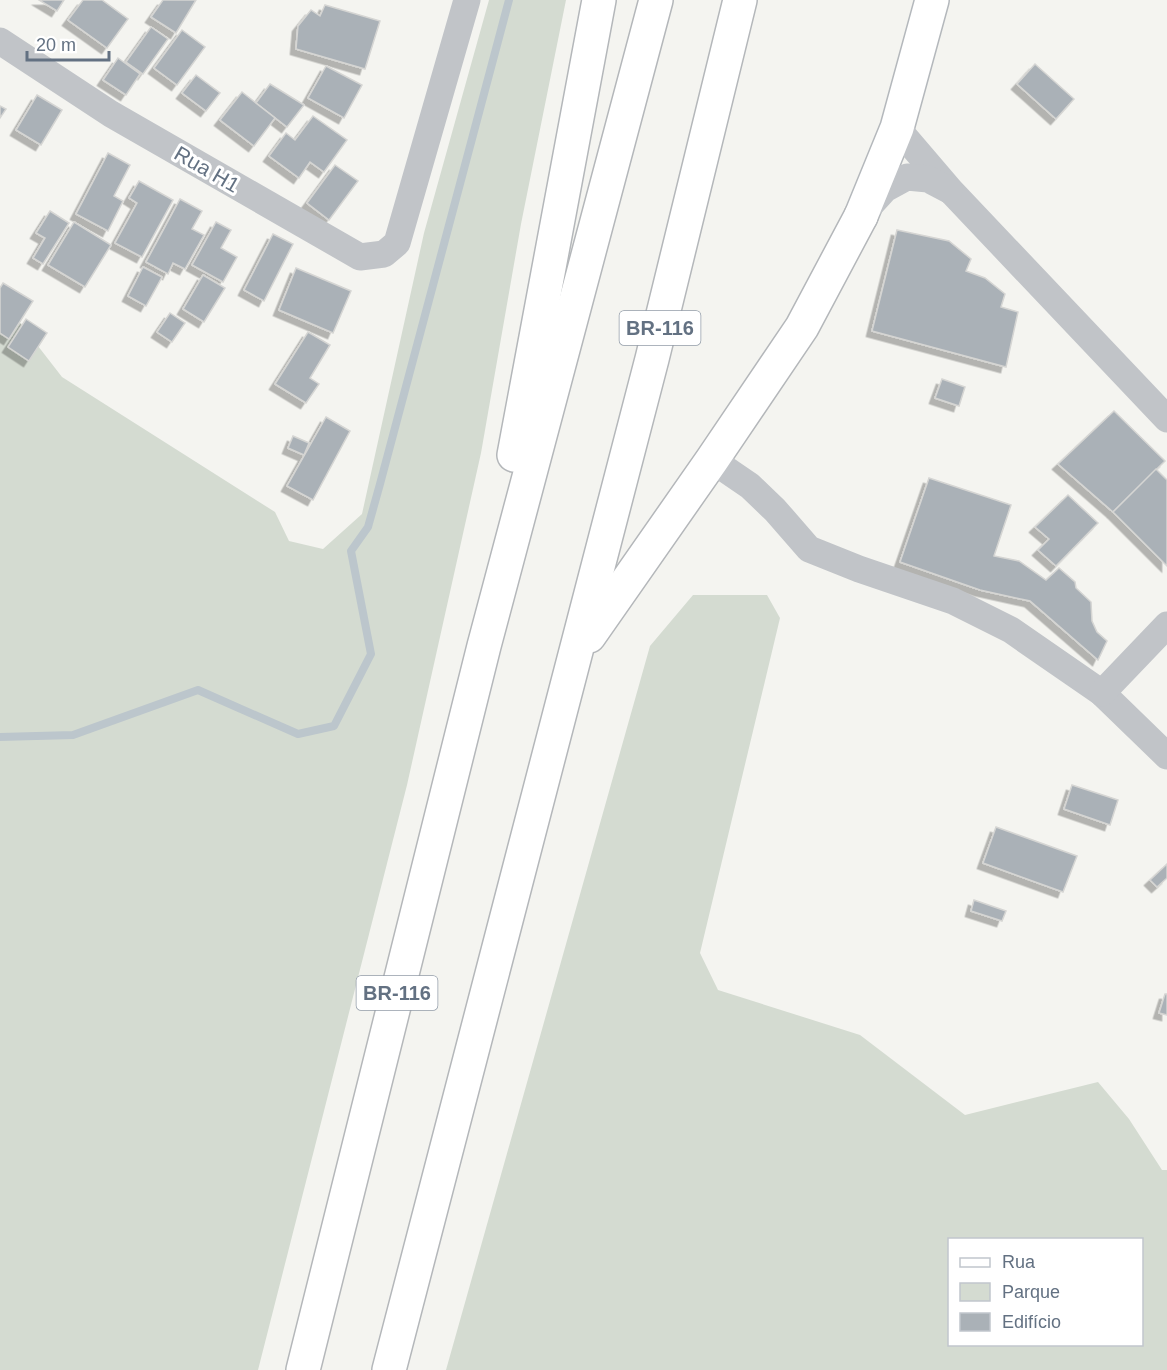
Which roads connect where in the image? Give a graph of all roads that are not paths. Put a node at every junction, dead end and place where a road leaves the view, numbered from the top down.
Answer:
1 (467, 0) edge
2 (599, 0) edge
3 (656, 0) edge
4 (740, 0) edge
5 (932, 0) edge
6 (0, 41) edge
7 (897, 128) junction
8 (950, 190) junction
9 (861, 216) junction
10 (1167, 419) edge
11 (712, 460) junction
12 (1167, 625) edge
13 (484, 646) junction
14 (576, 655) junction
15 (1102, 693) junction
16 (1167, 756) edge
17 (303, 1370) edge
18 (390, 1370) edge

1 - 6 street, Rua H1
2 - 13 main road
3 - 13 main road, BR-116
4 - 14 main road, BR-116
5 - 7 main road
7 - 8 street
7 - 9 main road
8 - 9 street
8 - 10 street
9 - 11 main road
11 - 14 main road
11 - 15 street
12 - 15 street
13 - 17 main road, BR-116
14 - 18 main road, BR-116
15 - 16 street

